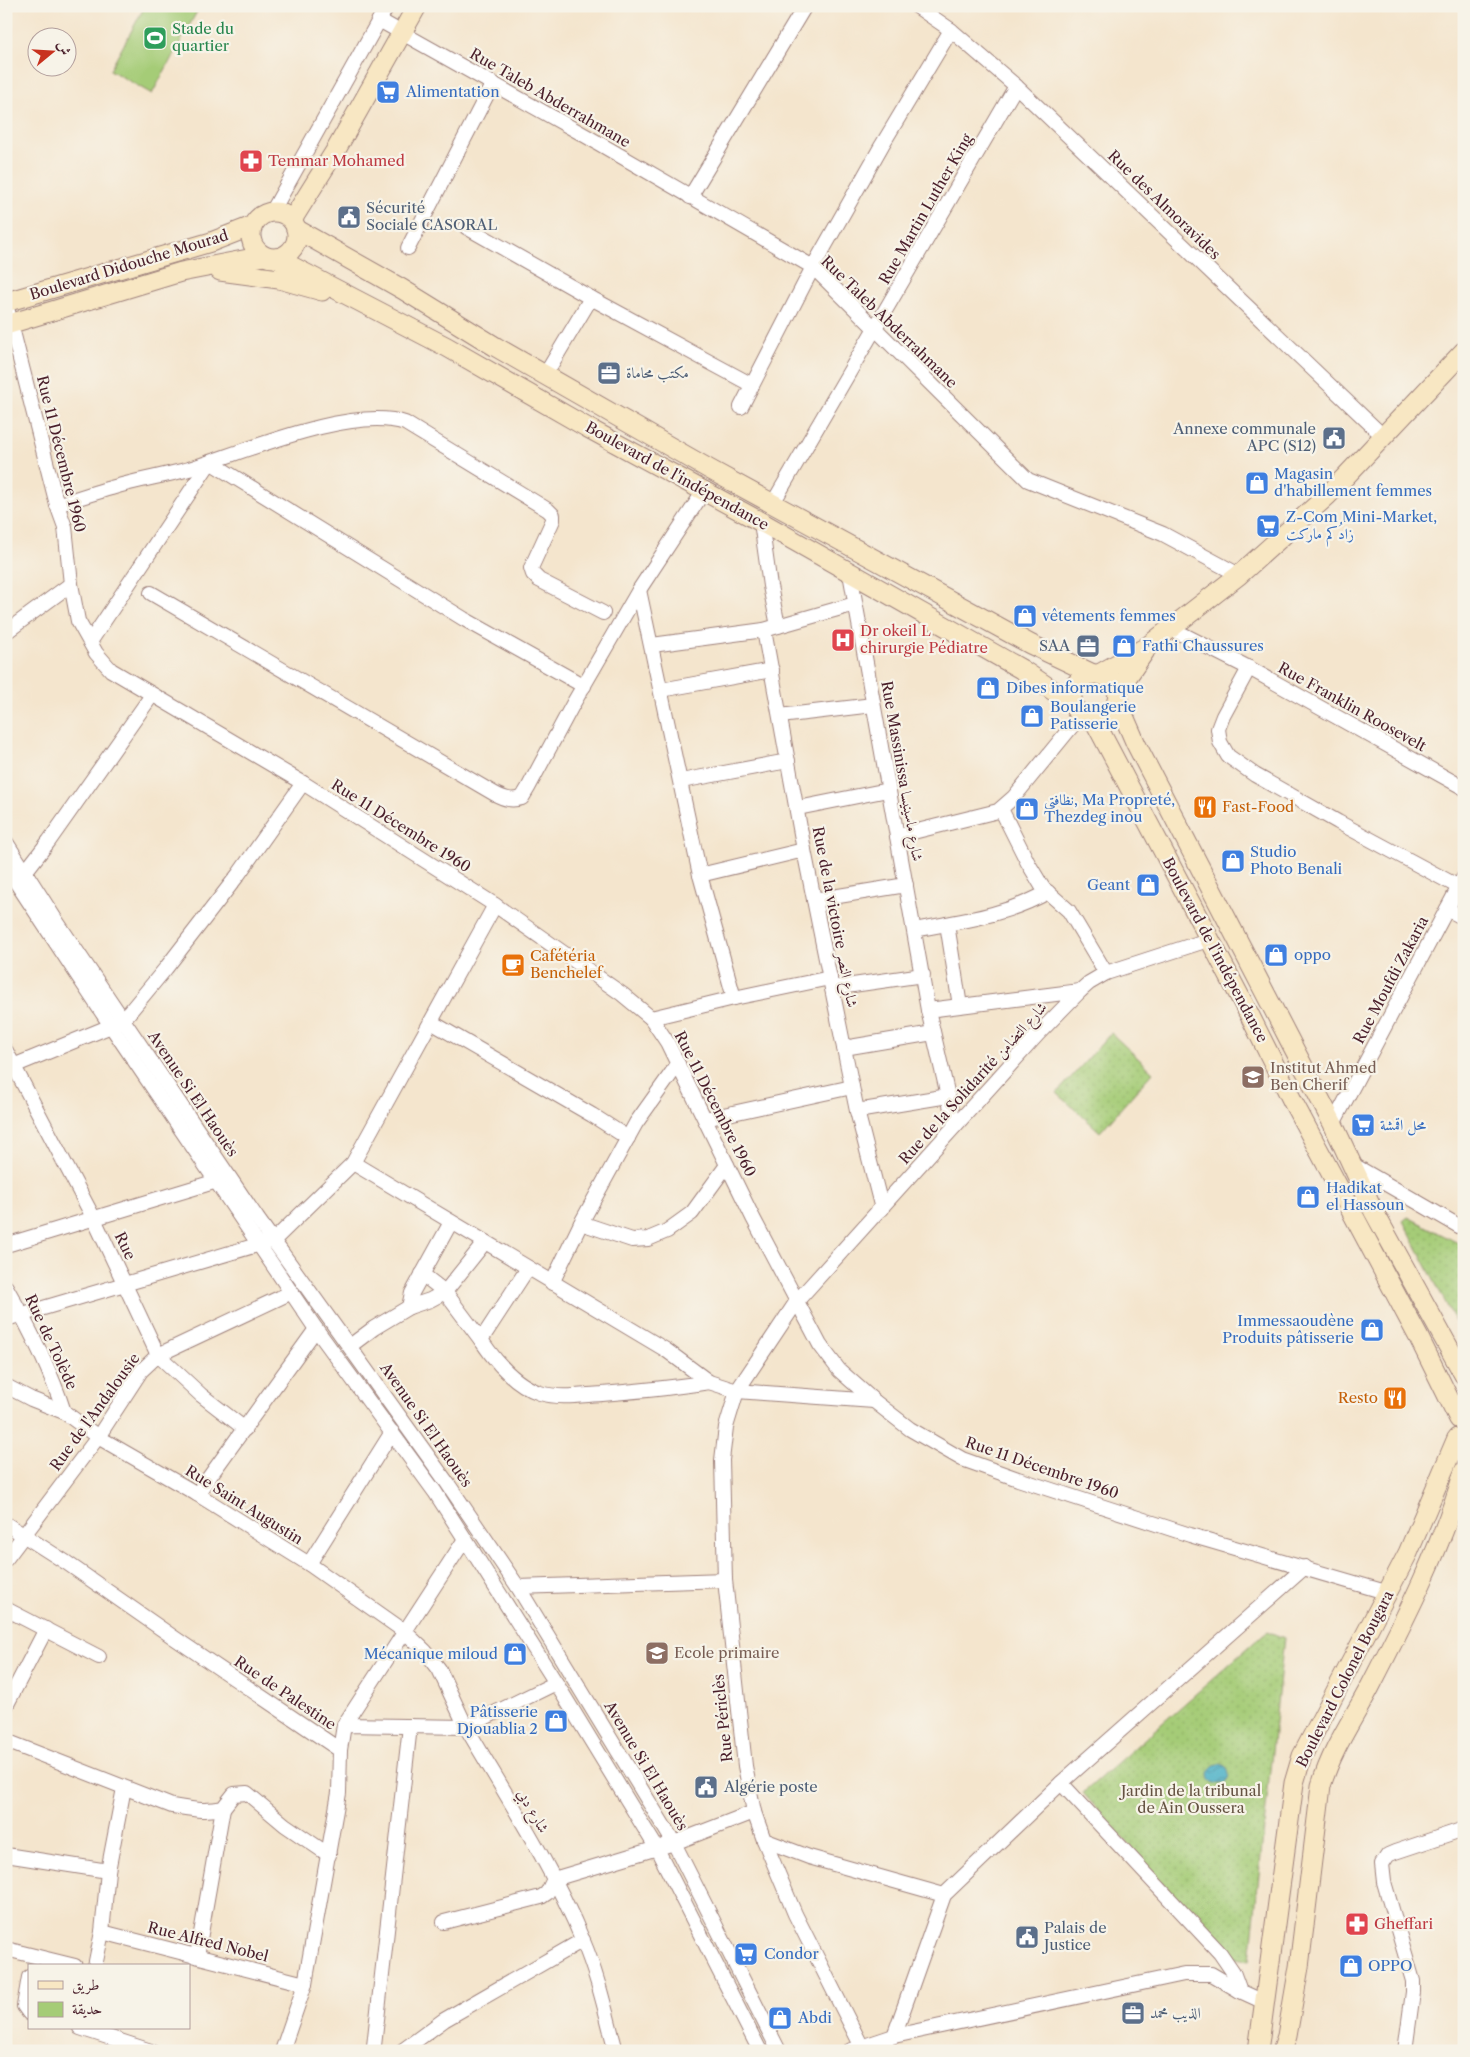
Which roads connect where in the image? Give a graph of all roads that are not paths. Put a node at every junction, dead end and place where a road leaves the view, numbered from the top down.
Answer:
1 (387, 6) edge
2 (418, 6) edge
3 (805, 6) edge
4 (916, 6) edge
5 (379, 20) junction
6 (951, 30) junction
7 (403, 33) junction
8 (493, 83) junction
9 (1016, 86) junction
10 (690, 197) junction
11 (272, 212) junction
12 (294, 225) junction
13 (252, 226) junction
14 (466, 227) dead end
15 (408, 248) dead end
16 (270, 257) junction
17 (813, 268) junction
18 (196, 269) junction
19 (353, 297) junction
20 (591, 298) junction
21 (6, 303) edge
22 (9, 325) edge
23 (875, 329) junction
24 (1464, 350) edge
25 (545, 375) junction
26 (752, 385) junction
27 (741, 407) dead end
28 (1383, 436) junction
29 (210, 462) junction
30 (704, 491) junction
31 (773, 503) junction
32 (57, 505) junction
33 (761, 522) junction
34 (850, 573) junction
35 (1239, 575) junction
36 (71, 584) junction
37 (639, 590) junction
38 (151, 593) dead end
39 (855, 604) junction
40 (603, 613) dead end
41 (778, 626) junction
42 (1170, 628) junction
43 (764, 630) junction
44 (6, 632) edge
45 (90, 642) junction
46 (652, 645) junction
47 (1148, 646) junction
48 (1249, 668) junction
49 (772, 670) junction
50 (1096, 674) junction
51 (584, 686) junction
52 (661, 690) junction
53 (152, 695) junction
54 (1117, 696) junction
55 (873, 704) junction
56 (1083, 713) junction
57 (780, 716) junction
58 (788, 761) junction
59 (680, 781) junction
60 (303, 783) junction
61 (1464, 788) edge
62 (888, 790) junction
63 (798, 808) junction
64 (1001, 809) junction
65 (897, 836) junction
66 (6, 842) edge
67 (804, 850) junction
68 (6, 867) edge
69 (25, 872) junction
70 (700, 875) junction
71 (1461, 882) edge
72 (906, 885) junction
73 (1048, 892) junction
74 (814, 900) junction
75 (495, 905) junction
76 (1447, 909) junction
77 (1464, 918) edge
78 (947, 924) junction
79 (914, 930) junction
80 (1208, 940) junction
81 (1106, 973) junction
82 (923, 975) junction
83 (831, 983) junction
84 (1080, 991) junction
85 (734, 998) junction
86 (960, 1006) junction
87 (928, 1010) junction
88 (651, 1018) junction
89 (431, 1022) junction
90 (117, 1023) junction
91 (934, 1033) junction
92 (844, 1048) junction
93 (6, 1051) edge
94 (678, 1064) junction
95 (10, 1067) edge
96 (852, 1087) junction
97 (1317, 1093) junction
98 (948, 1096) junction
99 (1293, 1102) junction
100 (857, 1111) junction
101 (704, 1119) junction
102 (1333, 1124) junction
103 (955, 1126) junction
104 (628, 1138) junction
105 (353, 1163) junction
106 (1350, 1163) junction
107 (727, 1165) junction
108 (217, 1181) junction
109 (882, 1209) junction
110 (94, 1219) junction
111 (452, 1222) junction
112 (582, 1223) junction
113 (1464, 1229) edge
114 (274, 1240) junction
115 (485, 1242) junction
116 (260, 1244) junction
117 (6, 1245) edge
118 (528, 1268) junction
119 (422, 1274) junction
120 (125, 1283) junction
121 (552, 1283) junction
122 (6, 1287) edge
123 (292, 1292) junction
124 (445, 1292) junction
125 (797, 1301) junction
126 (409, 1307) junction
127 (22, 1314) junction
128 (6, 1319) edge
129 (316, 1329) junction
130 (481, 1340) junction
131 (350, 1346) junction
132 (158, 1356) junction
133 (1464, 1374) edge
134 (708, 1382) junction
135 (6, 1386) edge
136 (737, 1391) junction
137 (874, 1402) junction
138 (64, 1412) junction
139 (245, 1429) junction
140 (1461, 1430) edge
141 (392, 1432) junction
142 (98, 1437) junction
143 (1464, 1470) edge
144 (448, 1484) junction
145 (435, 1492) junction
146 (197, 1494) junction
147 (6, 1524) edge
148 (24, 1536) junction
149 (465, 1539) junction
150 (6, 1559) edge
151 (309, 1564) junction
152 (1305, 1567) junction
153 (725, 1580) junction
154 (518, 1587) junction
155 (1389, 1593) junction
156 (6, 1609) edge
157 (46, 1630) junction
158 (404, 1631) junction
159 (99, 1657) dead end
160 (556, 1683) junction
161 (6, 1706) edge
162 (344, 1725) junction
163 (410, 1726) junction
164 (466, 1727) junction
165 (6, 1741) edge
166 (340, 1750) junction
167 (1061, 1783) junction
168 (124, 1788) junction
169 (223, 1808) junction
170 (754, 1812) junction
171 (1464, 1830) edge
172 (764, 1840) junction
173 (674, 1843) junction
174 (656, 1847) junction
175 (329, 1854) junction
176 (6, 1855) edge
177 (108, 1871) junction
178 (554, 1879) junction
179 (944, 1895) junction
180 (444, 1922) dead end
181 (102, 1932) junction
182 (583, 1940) junction
183 (6, 1949) edge
184 (197, 1956) junction
185 (31, 1961) edge
186 (57, 1964) edge
187 (95, 1964) edge
188 (28, 1983) edge
189 (306, 1984) junction
190 (1240, 1991) junction
191 (1264, 2002) junction
192 (28, 2012) edge
193 (86, 2030) edge
194 (894, 2036) junction
195 (375, 2049) edge
196 (855, 2049) edge
197 (151, 2051) edge
198 (282, 2051) edge
199 (402, 2051) edge
200 (616, 2051) edge
201 (760, 2051) edge
202 (779, 2051) edge
203 (1258, 2051) edge
204 (1263, 2051) edge
205 (1282, 2051) edge
206 (1404, 2051) edge

1 - 5 street
2 - 7 main road
3 - 10 street
4 - 6 street, Rue des Almoravides
5 - 7 street, Rue Taleb Abderrahmane
5 - 11 street
6 - 9 street, Rue des Almoravides
6 - 17 street
7 - 8 street, Rue Taleb Abderrahmane
7 - 12 main road
8 - 10 street, Rue Taleb Abderrahmane
8 - 15 street
9 - 23 street, Rue Martin Luther King
9 - 28 street, Rue des Almoravides
10 - 17 street, Rue Taleb Abderrahmane
11 - 12 main road
11 - 13 main road
12 - 16 main road
12 - 25 main road, Boulevard de l'indépendance
13 - 16 main road
13 - 21 main road, Boulevard Didouche Mourad
14 - 20 street
16 - 18 main road, Boulevard Didouche Mourad
16 - 19 main road, Boulevard de l'indépendance
17 - 23 street, Rue Taleb Abderrahmane
17 - 26 street
18 - 19 main road
18 - 22 main road, Boulevard Didouche Mourad
19 - 30 main road, Boulevard de l'indépendance
20 - 25 street
20 - 26 street
21 - 22 street, Rue 11 Décembre 1960
22 - 32 street, Rue 11 Décembre 1960
23 - 31 street, Rue Martin Luther King
23 - 35 street, Rue Taleb Abderrahmane
24 - 28 main road
25 - 31 main road, Boulevard de l'indépendance
26 - 27 street
28 - 35 main road
29 - 32 street
29 - 40 street
29 - 45 street
29 - 51 street
30 - 33 main road, Boulevard de l'indépendance
30 - 37 street
31 - 50 main road, Boulevard de l'indépendance
32 - 36 street, Rue 11 Décembre 1960
33 - 34 main road, Boulevard de l'indépendance
33 - 41 street
34 - 39 street, Rue Massinissa شارع ماسينيسا
34 - 56 main road, Boulevard de l'indépendance
35 - 42 main road
36 - 44 street
36 - 45 street, Rue 11 Décembre 1960
37 - 46 street
37 - 51 street
38 - 51 street
39 - 41 street
39 - 55 street, Rue Massinissa شارع ماسينيسا
41 - 43 street
42 - 47 main road
42 - 48 street, Rue Franklin Roosevelt
43 - 46 street
43 - 49 street, Rue de la victoire شارع النصر
45 - 53 street, Rue 11 Décembre 1960
46 - 52 street
47 - 50 main road
47 - 54 main road
48 - 61 street, Rue Franklin Roosevelt
48 - 71 street
49 - 52 street
49 - 57 street, Rue de la victoire شارع النصر
50 - 54 main road
50 - 56 main road
52 - 59 street
53 - 60 street, Rue 11 Décembre 1960
53 - 69 street
54 - 56 main road
54 - 97 main road, Boulevard de l'indépendance
55 - 57 street
55 - 62 street, Rue Massinissa شارع ماسينيسا
56 - 64 street
56 - 80 main road, Boulevard de l'indépendance
57 - 58 street, Rue de la victoire شارع النصر
58 - 59 street
58 - 63 street, Rue de la victoire شارع النصر
59 - 70 street
60 - 75 street, Rue 11 Décembre 1960
60 - 90 street
62 - 63 street
62 - 65 street, Rue Massinissa شارع ماسينيسا
63 - 67 street, Rue de la victoire شارع النصر
64 - 65 street
64 - 73 street
65 - 72 street, Rue Massinissa شارع ماسينيسا
66 - 69 street, Avenue Si El Haouès
67 - 70 street
67 - 74 street, Rue de la victoire شارع النصر
68 - 90 street, Avenue Si El Haouès
69 - 90 street, Avenue Si El Haouès
70 - 85 street
71 - 76 street, Rue Moufdi Zakaria
72 - 74 street
72 - 79 street, Rue Massinissa شارع ماسينيسا
73 - 78 street
73 - 81 street
74 - 83 street, Rue de la victoire شارع النصر
75 - 88 street, Rue 11 Décembre 1960
75 - 89 street
76 - 77 street
76 - 102 street, Rue Moufdi Zakaria
78 - 79 street
78 - 86 street
79 - 82 street, Rue Massinissa شارع ماسينيسا
80 - 81 street, Rue de la Solidarité شارع التضامن
80 - 99 main road, Boulevard de l'indépendance
81 - 84 street, Rue de la Solidarité شارع التضامن
82 - 83 street
82 - 87 street, Rue Massinissa شارع ماسينيسا
83 - 85 street
83 - 92 street, Rue de la victoire شارع النصر
84 - 86 street
84 - 103 street, Rue de la Solidarité شارع التضامن
85 - 88 street
86 - 87 street
87 - 91 street, Rue Massinissa شارع ماسينيسا
88 - 94 street, Rue 11 Décembre 1960
89 - 104 street
89 - 105 street
90 - 95 street
90 - 108 street, Avenue Si El Haouès
90 - 114 street, Avenue Si El Haouès
91 - 92 street
91 - 98 street, Rue Massinissa شارع ماسينيسا
92 - 96 street, Rue de la victoire شارع النصر
93 - 95 street, Rue
94 - 101 street, Rue 11 Décembre 1960
94 - 104 street
95 - 110 street, Rue
96 - 100 street, Rue de la victoire شارع النصر
96 - 101 street
97 - 99 main road
97 - 102 main road, Boulevard de l'indépendance
98 - 100 street
98 - 103 street, Rue Massinissa شارع ماسينيسا
99 - 140 main road, Boulevard de l'indépendance
100 - 109 street, Rue de la victoire شارع النصر
101 - 107 street, Rue 11 Décembre 1960
102 - 106 main road, Boulevard de l'indépendance
103 - 109 street, Rue de la Solidarité شارع التضامن
104 - 112 street
105 - 111 street
105 - 114 street
106 - 113 street
106 - 133 main road, Boulevard de l'indépendance
107 - 112 street
107 - 125 street, Rue 11 Décembre 1960
108 - 110 street
108 - 116 street, Avenue Si El Haouès
109 - 125 street, Rue de la Solidarité شارع التضامن
110 - 117 street
110 - 120 street, Rue
111 - 115 street
111 - 119 street
112 - 121 street
114 - 116 street
114 - 131 street, Avenue Si El Haouès
115 - 118 street
115 - 124 street
116 - 120 street
116 - 123 street, Avenue Si El Haouès
118 - 121 street
118 - 130 street
119 - 124 street
119 - 126 street
120 - 127 street
120 - 132 street, Rue
121 - 134 street
122 - 127 street, Rue de Tolède
123 - 129 street, Avenue Si El Haouès
123 - 132 street, Rue de l'Andalousie
124 - 126 street
124 - 130 street
125 - 136 street, Rue Périclès
125 - 137 street, Rue 11 Décembre 1960
126 - 131 street
127 - 128 street
127 - 138 street, Rue de Tolède
129 - 139 street
129 - 141 street, Avenue Si El Haouès
130 - 134 street
131 - 144 street, Avenue Si El Haouès
132 - 139 street, Rue
132 - 142 street, Rue de l'Andalousie
134 - 136 street
135 - 138 street, Rue Saint Augustin
136 - 137 street
136 - 153 street, Rue Périclès
137 - 152 street, Rue 11 Décembre 1960
138 - 142 street, Rue Saint Augustin
139 - 146 street
140 - 155 main road, Boulevard Colonel Bougara
141 - 145 street, Avenue Si El Haouès
141 - 151 street
142 - 146 street, Rue Saint Augustin
142 - 148 street, Rue de l'Andalousie
143 - 205 main road
144 - 145 street
144 - 154 street, Avenue Si El Haouès
145 - 149 street, Avenue Si El Haouès
146 - 151 street, Rue Saint Augustin
147 - 148 street, Rue de Palestine
148 - 150 street, Rue de l'Andalousie
148 - 166 street, Rue de Palestine
149 - 158 street
149 - 160 street, Avenue Si El Haouès
151 - 158 street, Rue Saint Augustin
152 - 155 street, Rue 11 Décembre 1960
152 - 167 street
153 - 154 street
153 - 170 street, Rue Périclès
154 - 173 street, Avenue Si El Haouès
155 - 191 main road, Boulevard Colonel Bougara
156 - 157 street
157 - 159 street
157 - 161 street
158 - 162 street
158 - 164 street, Rue Saint Augustin
160 - 164 street
160 - 174 street, Avenue Si El Haouès
162 - 163 street
162 - 166 street
163 - 164 street
163 - 195 street
164 - 178 street, شارع دبي
165 - 168 street
166 - 175 street, Rue de Palestine
167 - 179 street
167 - 190 street
168 - 169 street
168 - 177 street
169 - 175 street
169 - 184 street
170 - 172 street, Rue Périclès
170 - 173 street
171 - 206 street
172 - 179 street
172 - 196 street, Rue Périclès
173 - 174 street
173 - 202 street, Avenue Si El Haouès
174 - 178 street
174 - 201 street, Avenue Si El Haouès
175 - 189 street, Rue de Palestine
176 - 177 street
177 - 181 street
178 - 180 street
178 - 182 street, شارع دبي
179 - 194 street
181 - 184 street, Rue Alfred Nobel
181 - 187 street
182 - 199 street
182 - 200 street, شارع دبي
183 - 185 street
184 - 189 street, Rue Alfred Nobel
185 - 186 street
188 - 192 street
189 - 198 street, Rue de Palestine
190 - 191 street
190 - 194 street
191 - 203 main road, Boulevard Colonel Bougara
193 - 197 street
194 - 196 street
203 - 204 main road

